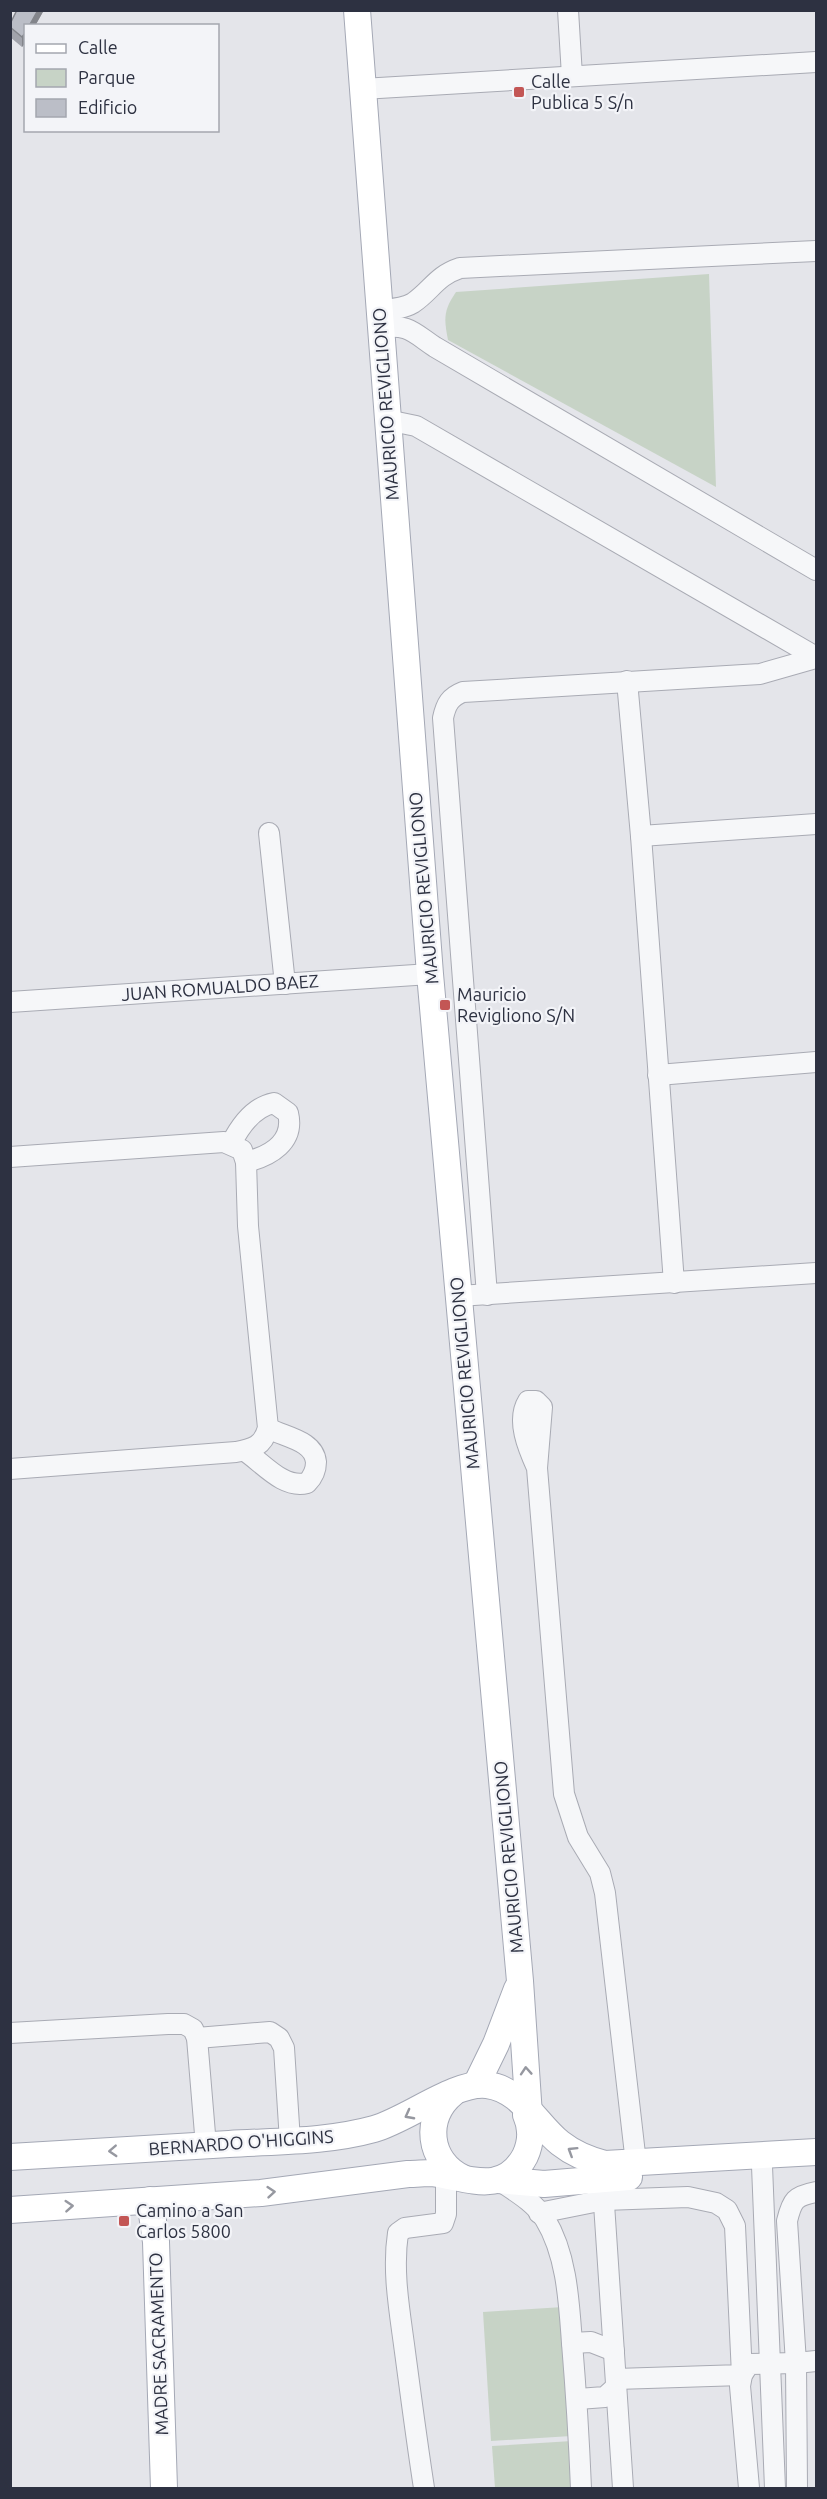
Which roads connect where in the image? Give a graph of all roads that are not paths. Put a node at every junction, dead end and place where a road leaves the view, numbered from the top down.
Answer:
1 (357, 10) edge
2 (568, 10) edge
3 (816, 62) edge
4 (572, 76) junction
5 (362, 89) junction
6 (816, 252) edge
7 (417, 299) junction
8 (380, 319) junction
9 (420, 337) junction
10 (387, 420) junction
11 (816, 570) edge
12 (816, 658) edge
13 (627, 681) junction
14 (816, 824) edge
15 (269, 833) dead end
16 (640, 836) junction
17 (430, 974) junction
18 (285, 984) junction
19 (10, 1002) edge
20 (816, 1062) edge
21 (658, 1075) junction
22 (231, 1144) junction
23 (10, 1157) edge
24 (246, 1162) junction
25 (816, 1273) edge
26 (674, 1283) junction
27 (487, 1295) junction
28 (458, 1296) junction
29 (268, 1428) junction
30 (245, 1451) junction
31 (537, 1468) dead end
32 (10, 1469) edge
33 (520, 1981) junction
34 (10, 2033) edge
35 (197, 2038) junction
36 (469, 2087) junction
37 (526, 2113) junction
38 (290, 2141) junction
39 (206, 2146) junction
40 (816, 2152) edge
41 (10, 2157) edge
42 (636, 2163) junction
43 (816, 2163) edge
44 (762, 2166) junction
45 (456, 2178) junction
46 (498, 2180) junction
47 (603, 2190) junction
48 (816, 2192) edge
49 (150, 2200) junction
50 (10, 2210) edge
51 (539, 2213) junction
52 (572, 2343) junction
53 (614, 2351) junction
54 (816, 2361) edge
55 (796, 2363) junction
56 (770, 2364) junction
57 (742, 2375) junction
58 (616, 2383) junction
59 (578, 2399) junction
60 (164, 2488) edge
61 (424, 2488) edge
62 (581, 2488) edge
63 (623, 2488) edge
64 (749, 2488) edge
65 (775, 2488) edge
66 (797, 2488) edge

1 - 5 main road, MAURICIO REVIGLIONO
2 - 4 street
3 - 4 street
4 - 5 street
5 - 8 main road, MAURICIO REVIGLIONO
6 - 7 street
7 - 8 street
7 - 9 street
8 - 9 street
8 - 10 main road, MAURICIO REVIGLIONO
9 - 11 street
10 - 12 street
10 - 17 main road, MAURICIO REVIGLIONO
12 - 13 street
13 - 16 street
13 - 27 street
14 - 16 street
15 - 18 street
16 - 21 street
17 - 18 street, JUAN ROMUALDO BAEZ
17 - 28 main road, MAURICIO REVIGLIONO
18 - 19 street, JUAN ROMUALDO BAEZ
20 - 21 street
21 - 26 street
22 - 23 street
22 - 24 street
22 - 24 street
24 - 29 street
25 - 26 street
26 - 27 street
27 - 28 street
28 - 33 main road, MAURICIO REVIGLIONO
29 - 30 street
29 - 30 street
30 - 32 street
31 - 42 street
33 - 36 main road, MAURICIO REVIGLIONO
37 -> 33 main road, MAURICIO REVIGLIONO
34 - 35 street
35 - 38 street
35 - 39 street
36 - 37 main road
36 -> 38 main road, BERNARDO O'HIGGINS
36 - 45 main road
42 -> 37 main road
37 - 46 main road
38 - 39 main road, BERNARDO O'HIGGINS
39 -> 41 main road, BERNARDO O'HIGGINS
40 - 42 main road
43 - 44 main road
44 - 47 main road
44 - 56 street
45 - 46 main road
49 -> 45 main road
45 - 61 street
46 - 47 main road
46 - 51 street
47 - 51 street
47 - 53 street
47 - 57 street
48 - 55 street
50 -> 49 main road
49 - 60 main road, MADRE SACRAMENTO
51 - 52 street
52 - 53 street
52 - 59 street
53 - 58 street
54 - 55 street
55 - 56 street
55 - 66 street
56 - 57 street
56 - 65 street
57 - 58 street
57 - 64 street
58 - 59 street
58 - 63 street
59 - 62 street

